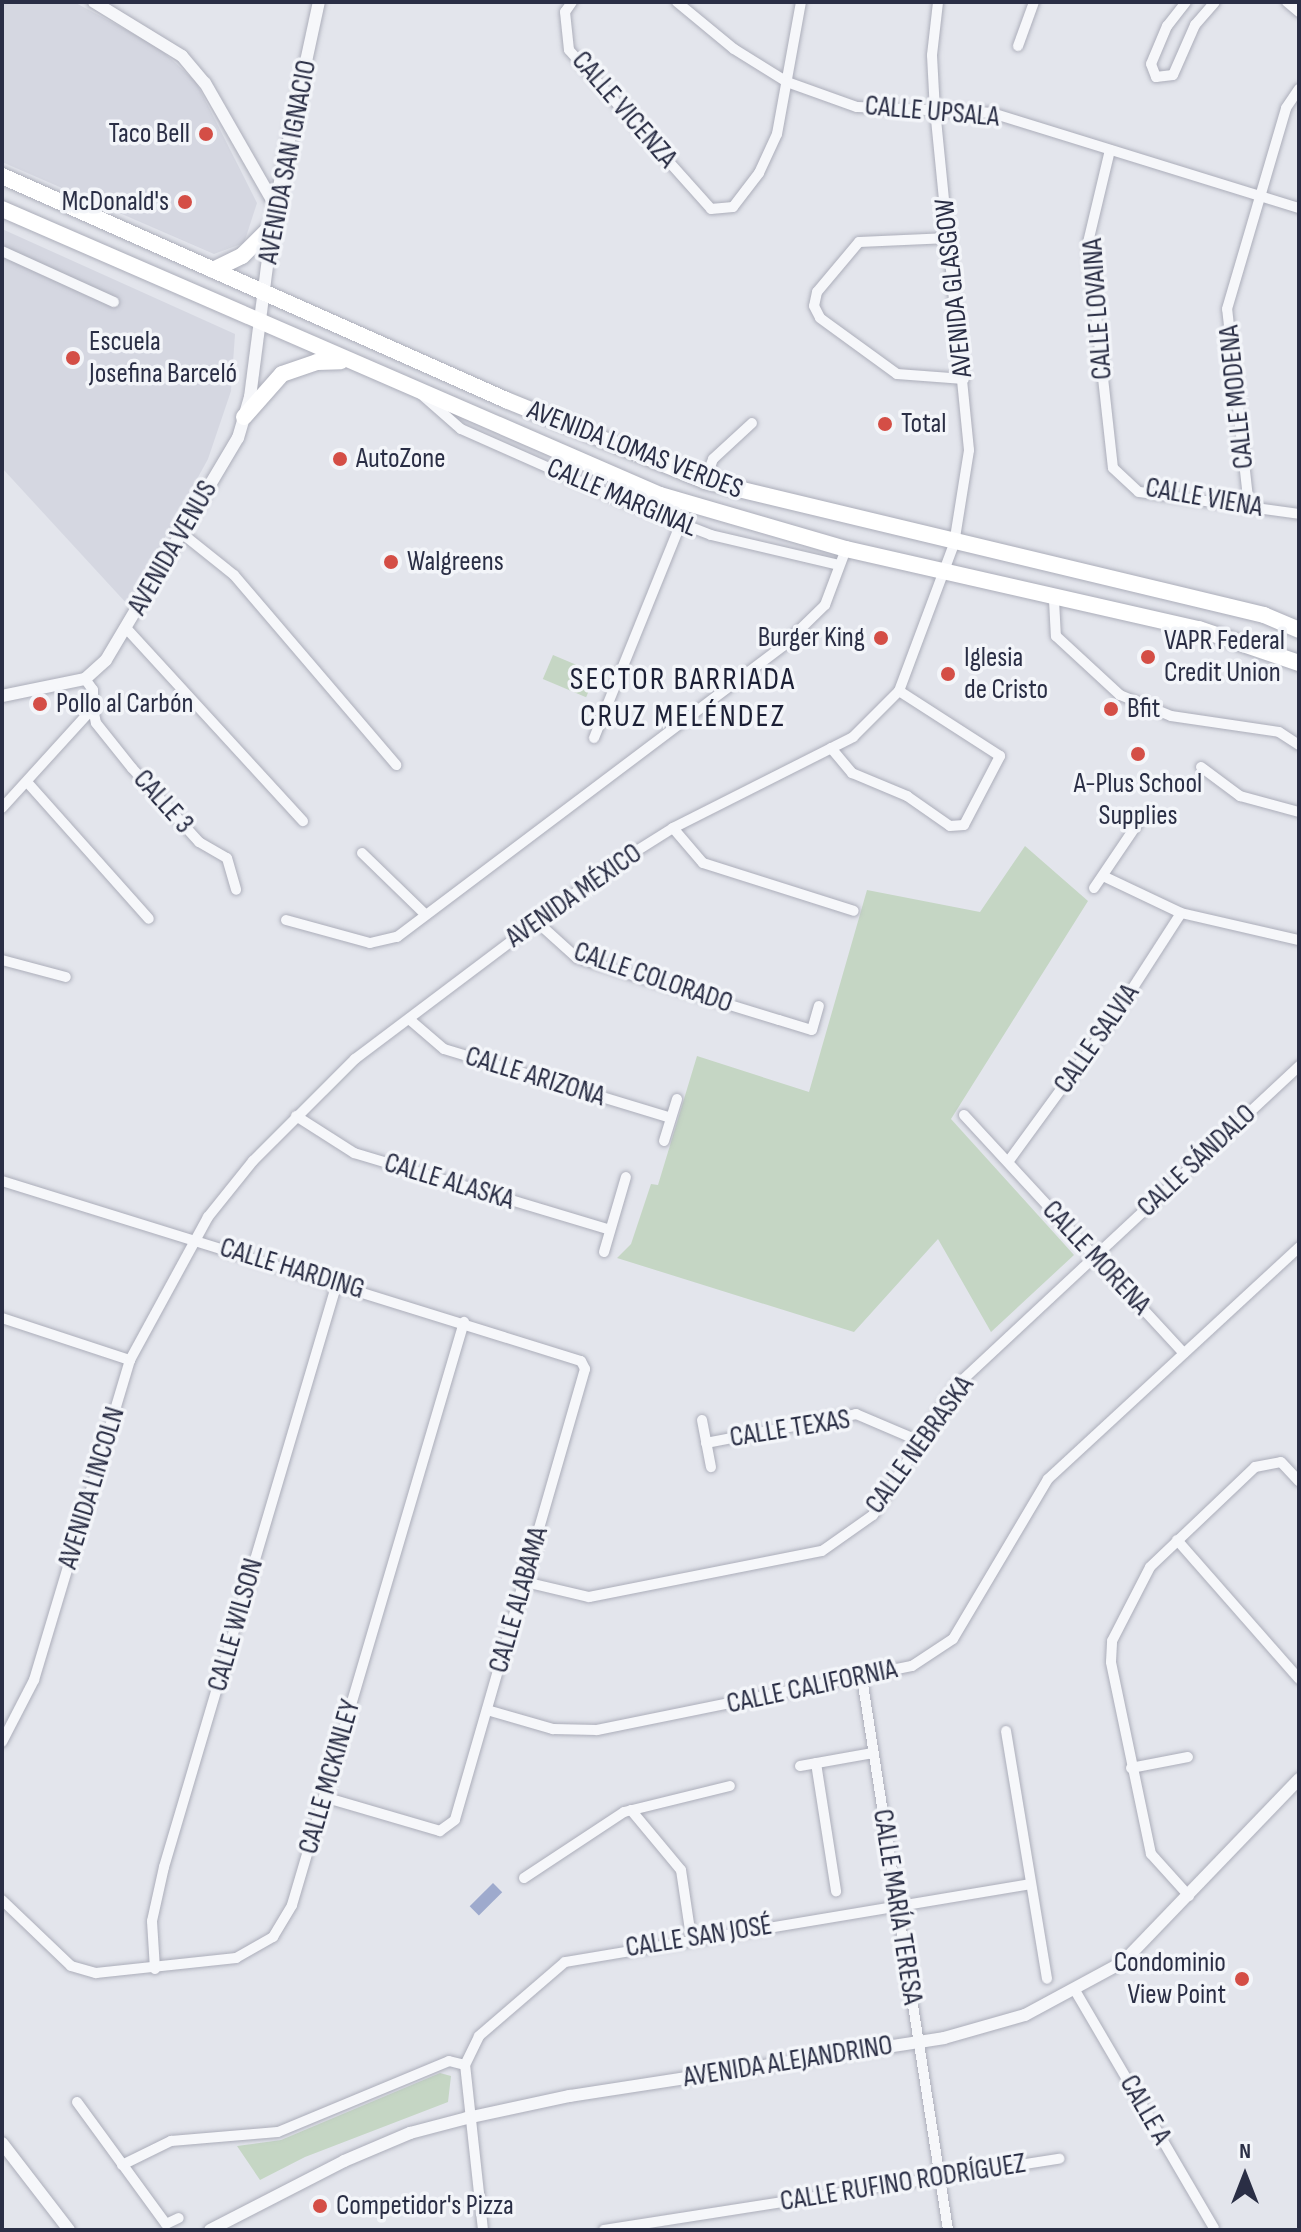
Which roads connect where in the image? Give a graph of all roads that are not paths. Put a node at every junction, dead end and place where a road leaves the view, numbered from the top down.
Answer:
1 (94, 2) edge
2 (319, 2) edge
3 (572, 2) edge
4 (677, 2) edge
5 (801, 2) edge
6 (938, 2) edge
7 (1034, 2) edge
8 (1186, 2) edge
9 (1215, 2) edge
10 (1287, 2) edge
11 (1299, 12) edge
12 (1018, 46) dead end
13 (787, 82) junction
14 (1299, 89) edge
15 (935, 111) junction
16 (1110, 150) junction
17 (2, 176) edge
18 (1258, 195) junction
19 (275, 205) junction
20 (1299, 208) edge
21 (2, 209) edge
22 (272, 226) junction
23 (949, 238) junction
24 (2, 251) edge
25 (213, 270) junction
26 (265, 293) junction
27 (114, 302) dead end
28 (262, 323) junction
29 (345, 361) junction
30 (964, 379) junction
31 (421, 394) junction
32 (244, 417) junction
33 (752, 423) dead end
34 (1115, 469) joint
35 (705, 481) junction
36 (1249, 507) junction
37 (1299, 514) edge
38 (681, 523) junction
39 (179, 531) junction
40 (954, 544) junction
41 (843, 557) junction
42 (945, 573) junction
43 (1054, 600) junction
44 (126, 628) junction
45 (1299, 630) edge
46 (1299, 663) edge
47 (85, 679) junction
48 (899, 691) junction
49 (2, 696) edge
50 (93, 708) junction
51 (594, 738) dead end
52 (1299, 745) edge
53 (831, 748) junction
54 (396, 765) dead end
55 (1201, 767) dead end
56 (27, 782) junction
57 (2, 808) edge
58 (1299, 812) edge
59 (303, 821) dead end
60 (1138, 823) dead end
61 (673, 828) junction
62 (362, 853) dead end
63 (1103, 876) junction
64 (1094, 888) dead end
65 (236, 890) dead end
66 (854, 911) dead end
67 (424, 913) junction
68 (1181, 913) junction
69 (149, 919) dead end
70 (286, 920) dead end
71 (536, 921) junction
72 (1299, 940) edge
73 (2, 960) edge
74 (66, 977) dead end
75 (819, 1006) dead end
76 (409, 1019) junction
77 (1299, 1066) edge
78 (677, 1099) dead end
79 (964, 1115) dead end
80 (296, 1116) junction
81 (671, 1118) junction
82 (664, 1141) dead end
83 (1008, 1162) junction
84 (626, 1177) dead end
85 (2, 1181) edge
86 (610, 1230) junction
87 (195, 1238) junction
88 (1299, 1247) edge
89 (604, 1252) dead end
90 (1094, 1256) junction
91 (337, 1283) junction
92 (2, 1318) edge
93 (464, 1322) junction
94 (1184, 1353) junction
95 (130, 1360) junction
96 (581, 1361) joint
97 (702, 1420) dead end
98 (917, 1440) junction
99 (706, 1443) junction
100 (711, 1467) dead end
101 (1299, 1481) edge
102 (1177, 1540) junction
103 (525, 1582) junction
104 (862, 1678) junction
105 (1299, 1679) edge
106 (487, 1710) junction
107 (1006, 1731) dead end
108 (2, 1742) edge
109 (873, 1753) junction
110 (1188, 1757) dead end
111 (816, 1763) junction
112 (800, 1766) dead end
113 (1131, 1768) junction
114 (1299, 1779) edge
115 (730, 1786) dead end
116 (324, 1797) junction
117 (631, 1810) junction
118 (524, 1878) dead end
119 (1031, 1884) junction
120 (836, 1891) dead end
121 (1189, 1896) junction
122 (2, 1900) edge
123 (898, 1907) junction
124 (691, 1937) junction
125 (155, 1969) junction
126 (1047, 1979) dead end
127 (1076, 1992) junction
128 (917, 2042) junction
129 (465, 2065) junction
130 (77, 2102) dead end
131 (467, 2118) junction
132 (2, 2143) edge
133 (1059, 2159) dead end
134 (122, 2165) junction
135 (939, 2176) junction
136 (179, 2218) dead end
137 (672, 2225) edge
138 (1214, 2228) dead end
139 (69, 2230) edge
140 (210, 2230) edge
141 (483, 2230) edge
142 (604, 2230) edge
143 (948, 2230) edge

1 - 19 street
2 - 19 street, AVENIDA SAN IGNACIO
3 - 13 street, CALLE VICENZA
4 - 13 street, CALLE UPSALA
5 - 13 street
6 - 15 street, AVENIDA GLASGOW
7 - 12 street
8 - 9 street
10 - 11 street
13 - 15 street, CALLE UPSALA
14 - 18 street, CALLE MODENA
15 - 16 street, CALLE UPSALA
15 - 23 street, AVENIDA GLASGOW
16 - 18 street, CALLE UPSALA
16 - 34 street, CALLE LOVAINA
17 - 25 main road, AVENIDA LOMAS VERDES
18 - 20 street, CALLE UPSALA
18 - 36 street, CALLE MODENA
19 - 22 street, AVENIDA SAN IGNACIO
21 - 28 main road, AVENIDA LOMAS VERDES
22 - 25 main road
22 - 26 street, AVENIDA SAN IGNACIO
23 - 30 street, AVENIDA GLASGOW
23 - 30 street
24 - 27 street
25 - 26 main road, AVENIDA LOMAS VERDES
26 - 28 street, AVENIDA SAN IGNACIO
26 - 35 main road, AVENIDA LOMAS VERDES
28 - 29 main road, AVENIDA LOMAS VERDES
28 - 32 street, AVENIDA VENUS
29 - 31 main road, AVENIDA LOMAS VERDES
29 - 32 main road
30 - 40 street, AVENIDA GLASGOW
31 - 38 street, CALLE MARGINAL
31 - 41 main road, AVENIDA LOMAS VERDES
32 - 39 street, AVENIDA VENUS
33 - 35 street
34 - 36 street, CALLE VIENA
35 - 40 main road, AVENIDA LOMAS VERDES
36 - 37 street, CALLE VIENA
38 - 41 street, CALLE MARGINAL
38 - 51 street
39 - 44 street, AVENIDA VENUS
39 - 54 street
40 - 42 street, AVENIDA GLASGOW
40 - 45 main road, AVENIDA LOMAS VERDES
41 - 42 main road, AVENIDA LOMAS VERDES
41 - 67 street
42 - 43 main road, AVENIDA LOMAS VERDES
42 - 48 street, AVENIDA MÉXICO
43 - 46 main road, AVENIDA LOMAS VERDES
43 - 52 street
44 - 47 street, AVENIDA VENUS
44 - 59 street
47 - 49 street
47 - 50 street, CALLE 3
48 - 53 street, AVENIDA MÉXICO
48 - 53 street
50 - 56 street
50 - 65 street, CALLE 3
53 - 61 street, AVENIDA MÉXICO
55 - 58 street
56 - 57 street
56 - 69 street
60 - 63 street
61 - 66 street
61 - 71 street, AVENIDA MÉXICO
62 - 67 street
63 - 64 street
63 - 68 street
67 - 70 street
68 - 72 street
68 - 83 street, CALLE SALVIA
71 - 75 street, CALLE COLORADO
71 - 76 street, AVENIDA MÉXICO
73 - 74 street
76 - 80 street, AVENIDA MÉXICO
76 - 81 street, CALLE ARIZONA
77 - 90 street, CALLE SÁNDALO
78 - 81 street
79 - 83 street, CALLE MORENA
80 - 86 street, CALLE ALASKA
80 - 87 street, AVENIDA MÉXICO
81 - 82 street
83 - 90 street, CALLE MORENA
84 - 86 street
85 - 87 street, CALLE HARDING
86 - 89 street
87 - 91 street, CALLE HARDING
87 - 95 street, AVENIDA LINCOLN
88 - 94 street, CALLE CALIFORNIA
90 - 94 street, CALLE MORENA
90 - 98 street, CALLE NEBRASKA
91 - 93 street, CALLE HARDING
91 - 125 street, CALLE WILSON
92 - 95 street
93 - 96 street, CALLE HARDING
93 - 116 street, CALLE MCKINLEY
94 - 104 street, CALLE CALIFORNIA
95 - 108 street, AVENIDA LINCOLN
96 - 103 street, CALLE ALABAMA
97 - 99 street
98 - 99 street, CALLE TEXAS
98 - 103 street, CALLE NEBRASKA
99 - 100 street
101 - 102 street
102 - 105 street
102 - 113 street
103 - 106 street, CALLE ALABAMA
104 - 106 street, CALLE CALIFORNIA
104 - 109 street, CALLE MARÍA TERESA
106 - 116 street, CALLE ALABAMA
107 - 119 street
109 - 111 street
109 - 123 street, CALLE MARÍA TERESA
110 - 113 street
111 - 112 street
111 - 120 street
113 - 121 street
114 - 121 street, AVENIDA ALEJANDRINO
115 - 117 street
116 - 125 street, CALLE MCKINLEY
117 - 118 street
117 - 124 street
119 - 123 street, CALLE SAN JOSÉ
119 - 126 street
121 - 127 street, AVENIDA ALEJANDRINO
122 - 125 street, CALLE MCKINLEY
123 - 124 street, CALLE SAN JOSÉ
123 - 128 street, CALLE MARÍA TERESA
124 - 129 street, CALLE SAN JOSÉ
127 - 128 street, AVENIDA ALEJANDRINO
127 - 138 street, CALLE A
128 - 131 street, AVENIDA ALEJANDRINO
128 - 135 street, CALLE MARÍA TERESA
129 - 131 street
129 - 134 street
130 - 134 street
131 - 140 street, AVENIDA ALEJANDRINO
131 - 141 street
132 - 139 street
133 - 135 street, CALLE RUFINO RODRÍGUEZ
134 - 136 street
135 - 137 street, CALLE RUFINO RODRÍGUEZ
135 - 143 street, CALLE MARÍA TERESA
137 - 142 street, CALLE RUFINO RODRÍGUEZ

